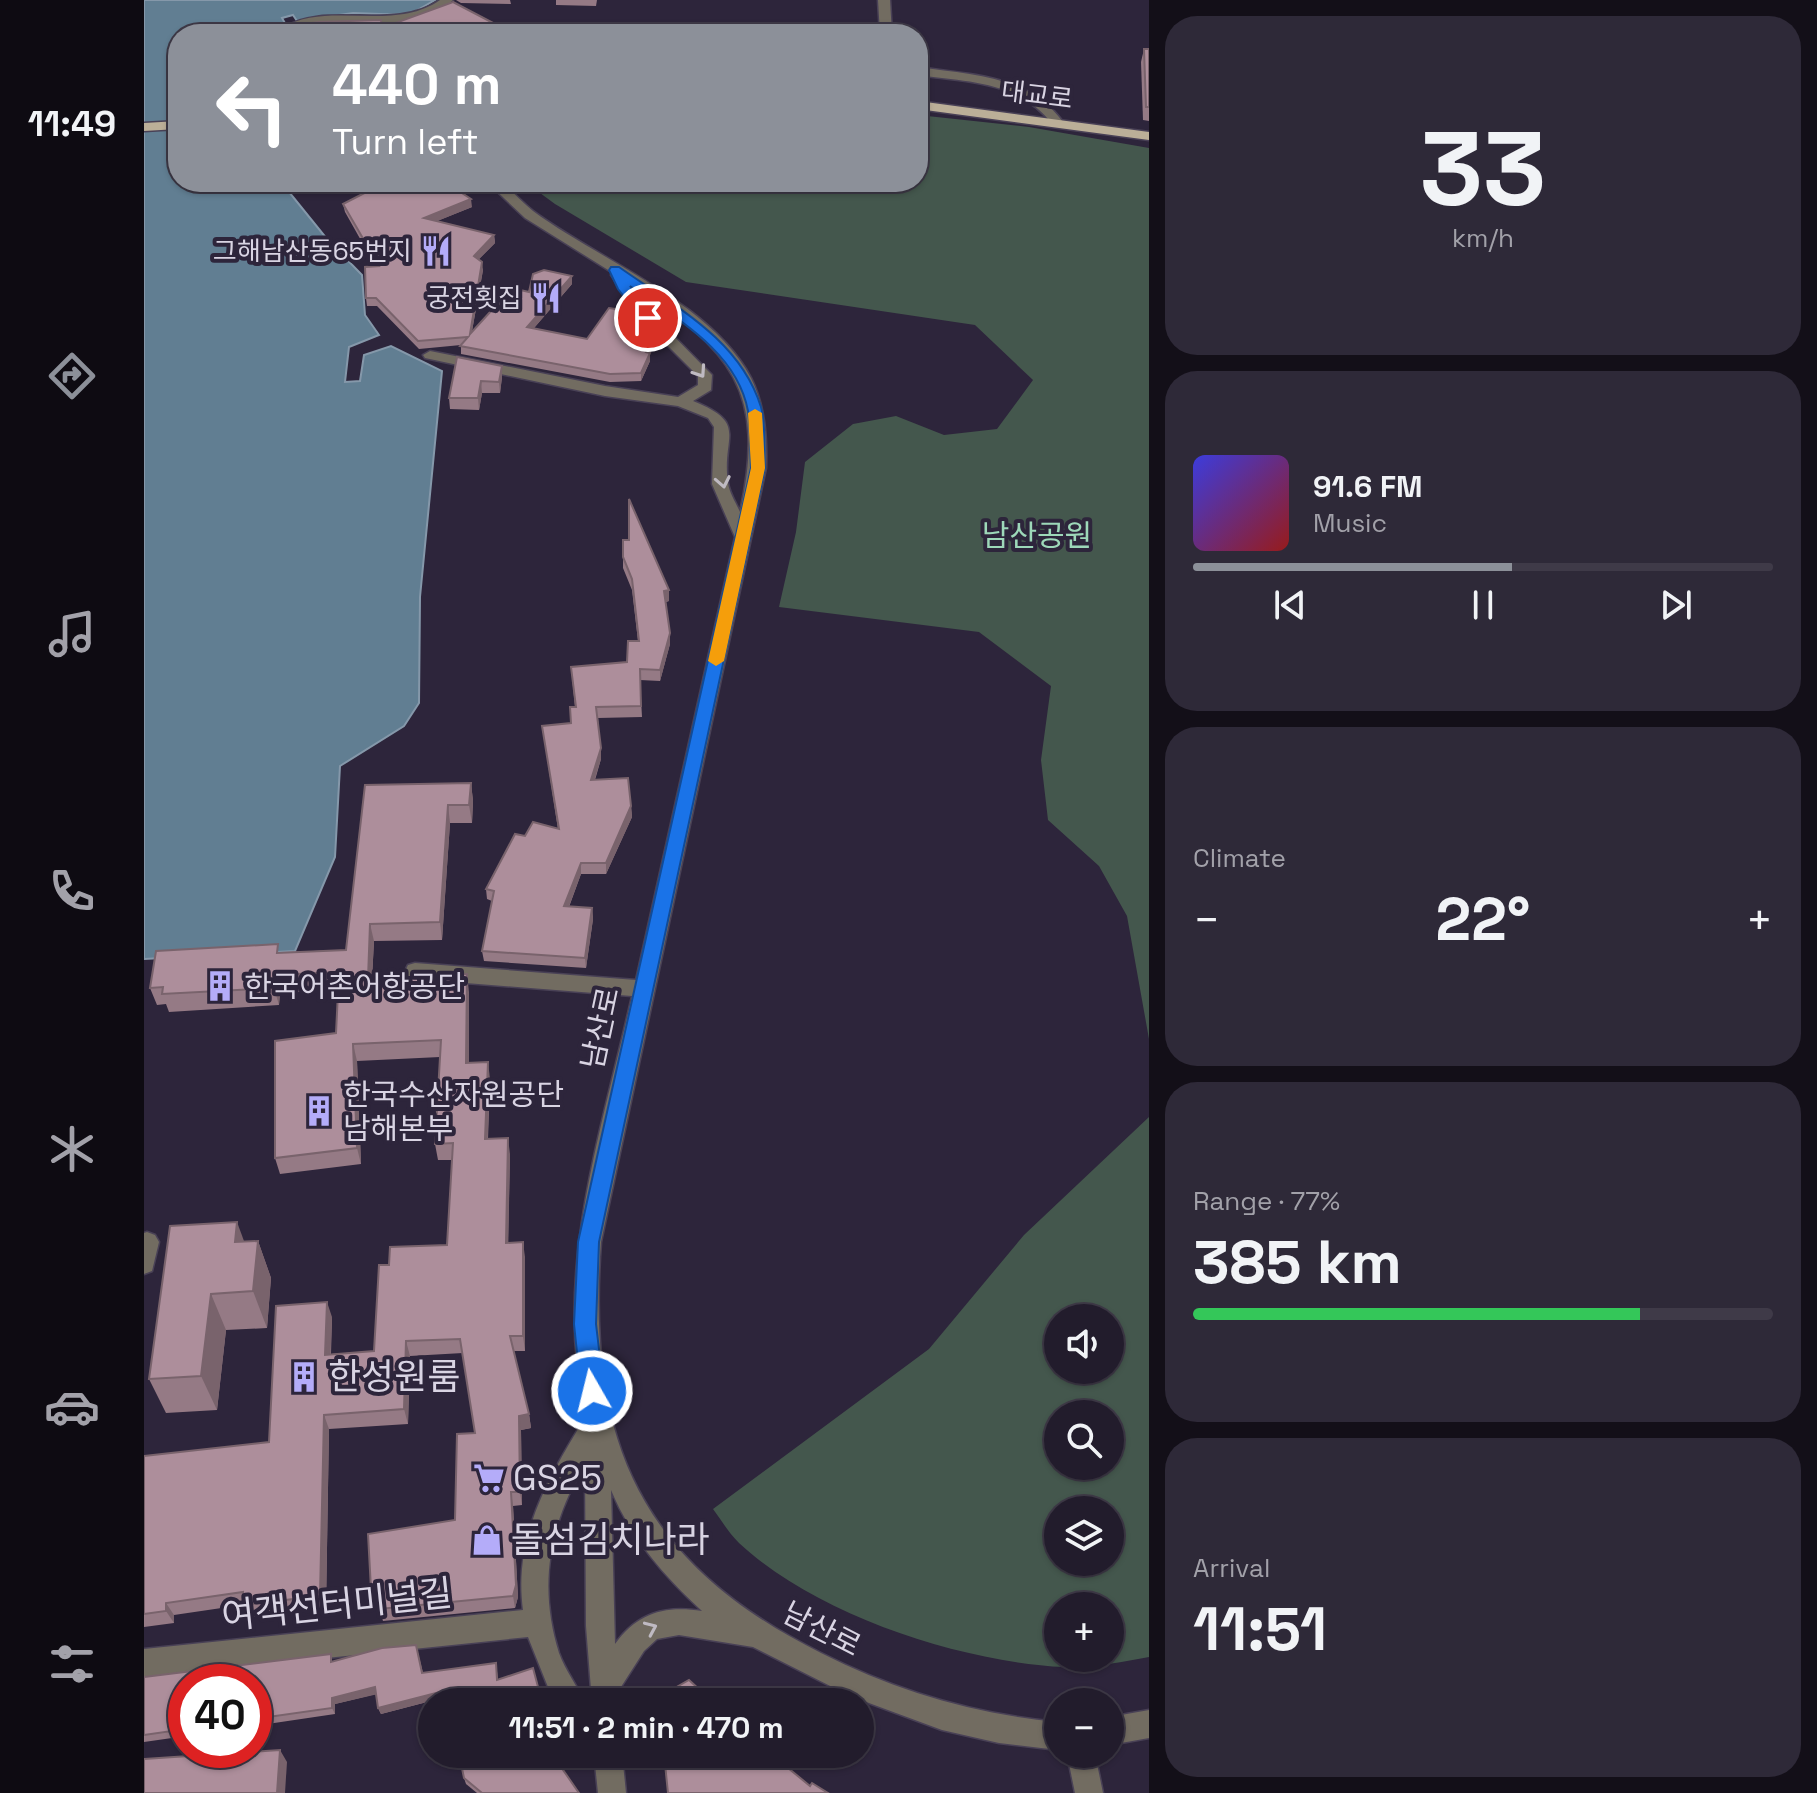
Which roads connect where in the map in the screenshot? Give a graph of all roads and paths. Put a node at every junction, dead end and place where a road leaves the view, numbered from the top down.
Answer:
1 (447, 0) edge
2 (884, 0) edge
3 (316, 24) edge
4 (885, 24) edge
5 (928, 73) edge
6 (928, 106) edge
7 (1057, 122) junction
8 (168, 126) edge
9 (144, 127) edge
10 (1149, 136) edge
11 (506, 192) edge
12 (615, 270) junction
13 (430, 355) dead end
14 (681, 402) junction
15 (743, 537) junction
16 (415, 971) dead end
17 (644, 989) junction
18 (597, 1422) junction
19 (539, 1622) junction
20 (759, 1636) junction
21 (144, 1663) edge
22 (562, 1688) edge
23 (604, 1688) edge
24 (608, 1688) edge
25 (1149, 1724) edge
26 (1124, 1728) edge
27 (1044, 1735) edge
28 (609, 1768) edge
29 (1084, 1768) edge
30 (612, 1793) edge
31 (1089, 1793) edge

1 - 3 street
2 - 4 street
5 - 7 street
6 - 7 main road, 대교로
7 - 10 main road, 대교로
8 - 9 main road
11 - 12 street, 남산로
12 -> 14 street
12 - 15 street, 남산로
13 - 14 street
14 -> 15 street
15 - 17 street, 남산로
16 - 17 street
17 - 18 street, 남산로
18 - 19 street
18 - 20 street, 남산로
18 - 23 street
19 - 21 street, 여객선터미널길
19 - 22 street
24 -> 20 street
20 - 27 street, 남산로
25 - 26 street
28 - 30 street
29 - 31 street

